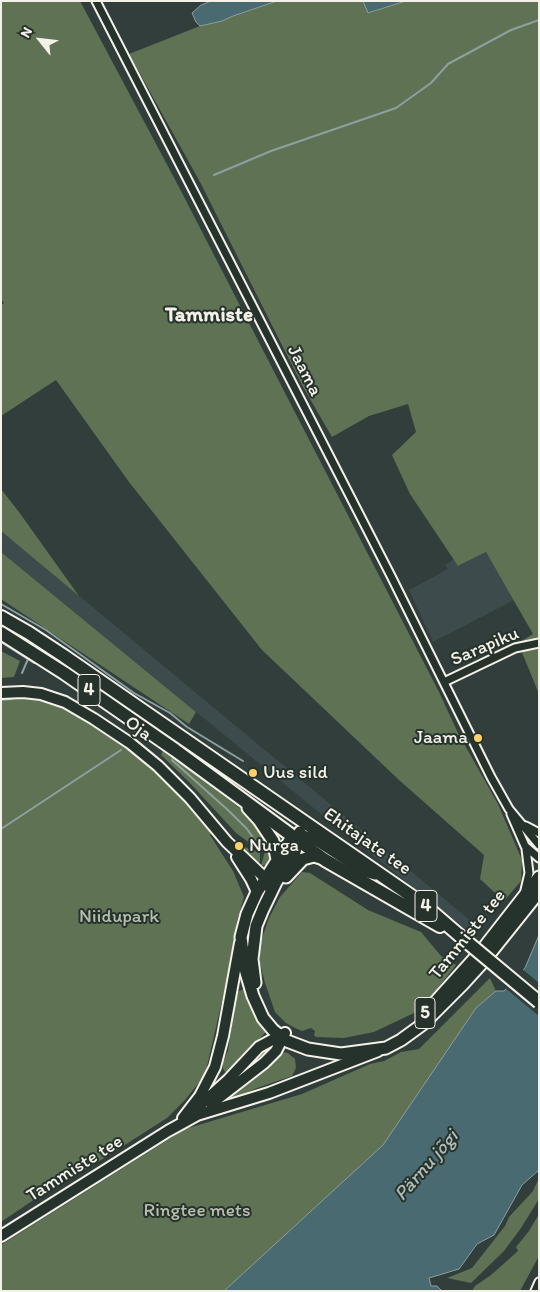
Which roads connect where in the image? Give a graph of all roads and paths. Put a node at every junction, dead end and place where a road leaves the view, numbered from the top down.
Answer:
1 (96, 1) edge
2 (1, 618) edge
3 (1, 633) edge
4 (539, 643) edge
5 (444, 682) junction
6 (1, 693) edge
7 (175, 750) junction
8 (509, 809) junction
9 (296, 816) junction
10 (519, 822) junction
11 (539, 833) edge
12 (297, 838) junction
13 (227, 842) junction
14 (539, 845) edge
15 (525, 846) junction
16 (539, 858) edge
17 (277, 859) junction
18 (325, 860) junction
19 (381, 876) junction
20 (539, 877) edge
21 (265, 878) junction
22 (257, 892) junction
23 (539, 892) edge
24 (523, 896) junction
25 (263, 909) junction
26 (242, 938) junction
27 (467, 942) junction
28 (539, 1002) edge
29 (223, 1036) junction
30 (282, 1036) junction
31 (386, 1048) junction
32 (228, 1080) junction
33 (242, 1081) junction
34 (197, 1115) junction
35 (183, 1118) junction
36 (168, 1131) junction
37 (1, 1236) edge
38 (539, 1282) edge
39 (536, 1291) edge

1 - 5 street, Jaama
2 - 9 highway, Ehitajate tee / 4
3 - 7 highway, Ehitajate tee / 4
4 - 5 street, Sarapiku
5 - 8 street, Jaama
6 - 13 main road, Oja
7 - 12 highway, Ehitajate tee / 4
7 - 17 main road
8 - 10 street, Jaama
8 - 15 street, Jaama
9 - 12 main road
9 - 19 highway, Ehitajate tee / 4
10 - 11 street, Jaama
10 - 14 street, Jaama
12 - 17 main road, 5
12 - 18 highway, Ehitajate tee / 4
12 - 19 main road
12 - 25 main road, 5
13 - 21 main road, Oja
13 - 22 main road, Oja
15 - 16 street, Jaama
15 - 24 street, Jaama
17 - 21 main road, 5
18 - 25 main road
18 - 27 highway, Ehitajate tee / 4
19 - 27 highway, Ehitajate tee / 4
20 - 24 main road, Tammiste tee / 5
21 - 22 main road, 5
21 - 25 main road
22 - 26 main road, 5
23 - 31 main road, Tammiste tee / 5
24 - 30 main road, Tammiste tee / 5
25 - 30 main road, 5
26 - 29 main road
26 - 30 main road, 5
27 - 28 highway, 4, bridge
29 - 32 main road
29 - 35 main road
30 - 31 main road, 5
30 - 32 main road
30 - 33 main road
31 - 34 main road
32 - 33 main road
32 - 35 main road
33 - 34 main road
34 - 36 main road
35 - 36 main road
36 - 37 main road, Tammiste tee
38 - 39 street

